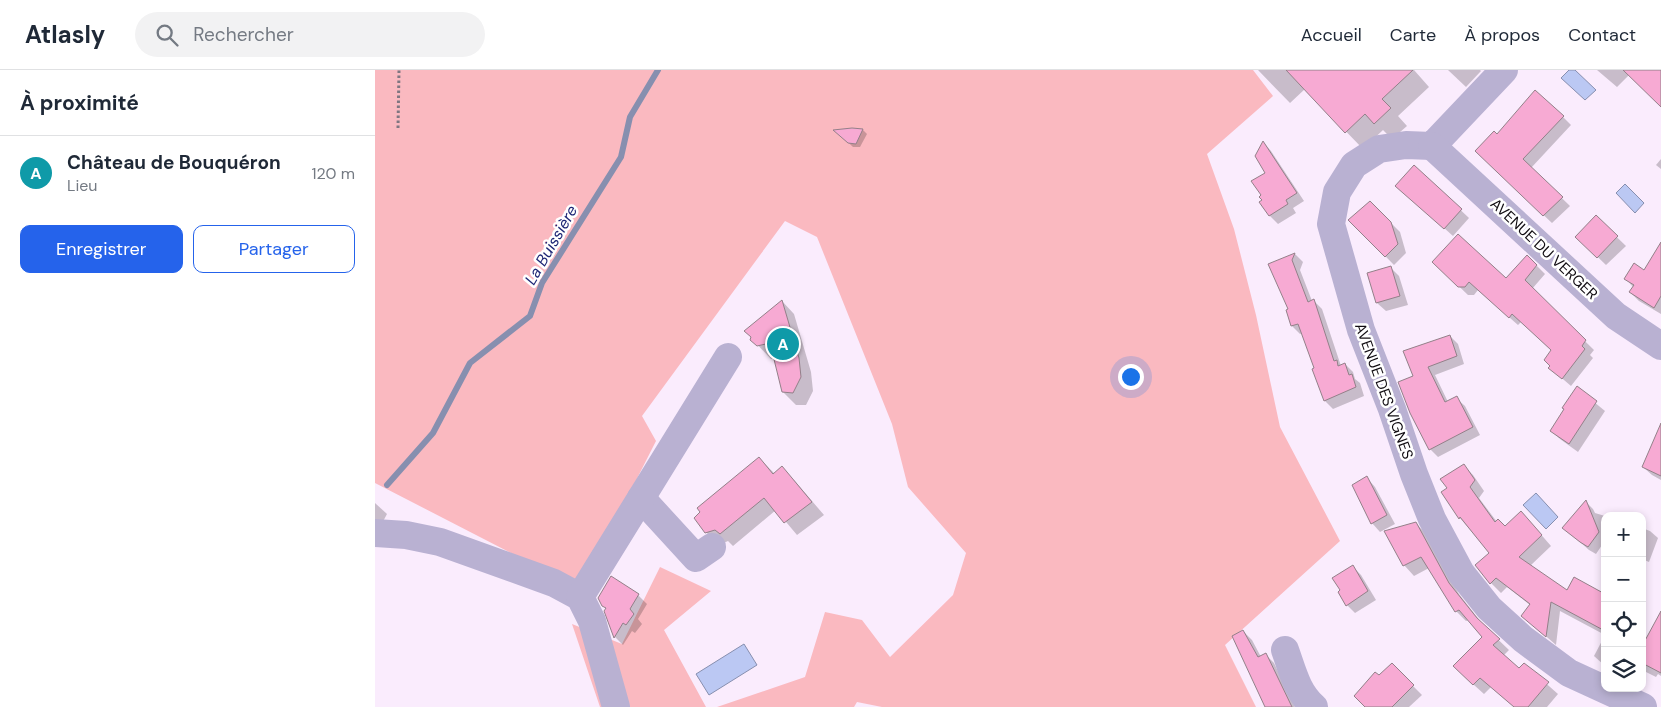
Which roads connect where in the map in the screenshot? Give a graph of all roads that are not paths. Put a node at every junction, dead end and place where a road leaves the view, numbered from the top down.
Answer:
1 (1504, 70) edge
2 (1432, 146) junction
3 (1661, 346) edge
4 (728, 357) dead end
5 (641, 498) junction
6 (375, 533) edge
7 (712, 546) dead end
8 (580, 597) junction
9 (1285, 650) dead end
10 (616, 707) edge
11 (1314, 707) edge
12 (1643, 707) edge

1 - 2 street
2 - 3 street, AVENUE DU VERGER
2 - 12 street, AVENUE DES VIGNES
4 - 5 street
5 - 7 street
5 - 8 street
6 - 8 street
8 - 10 street
9 - 11 street

